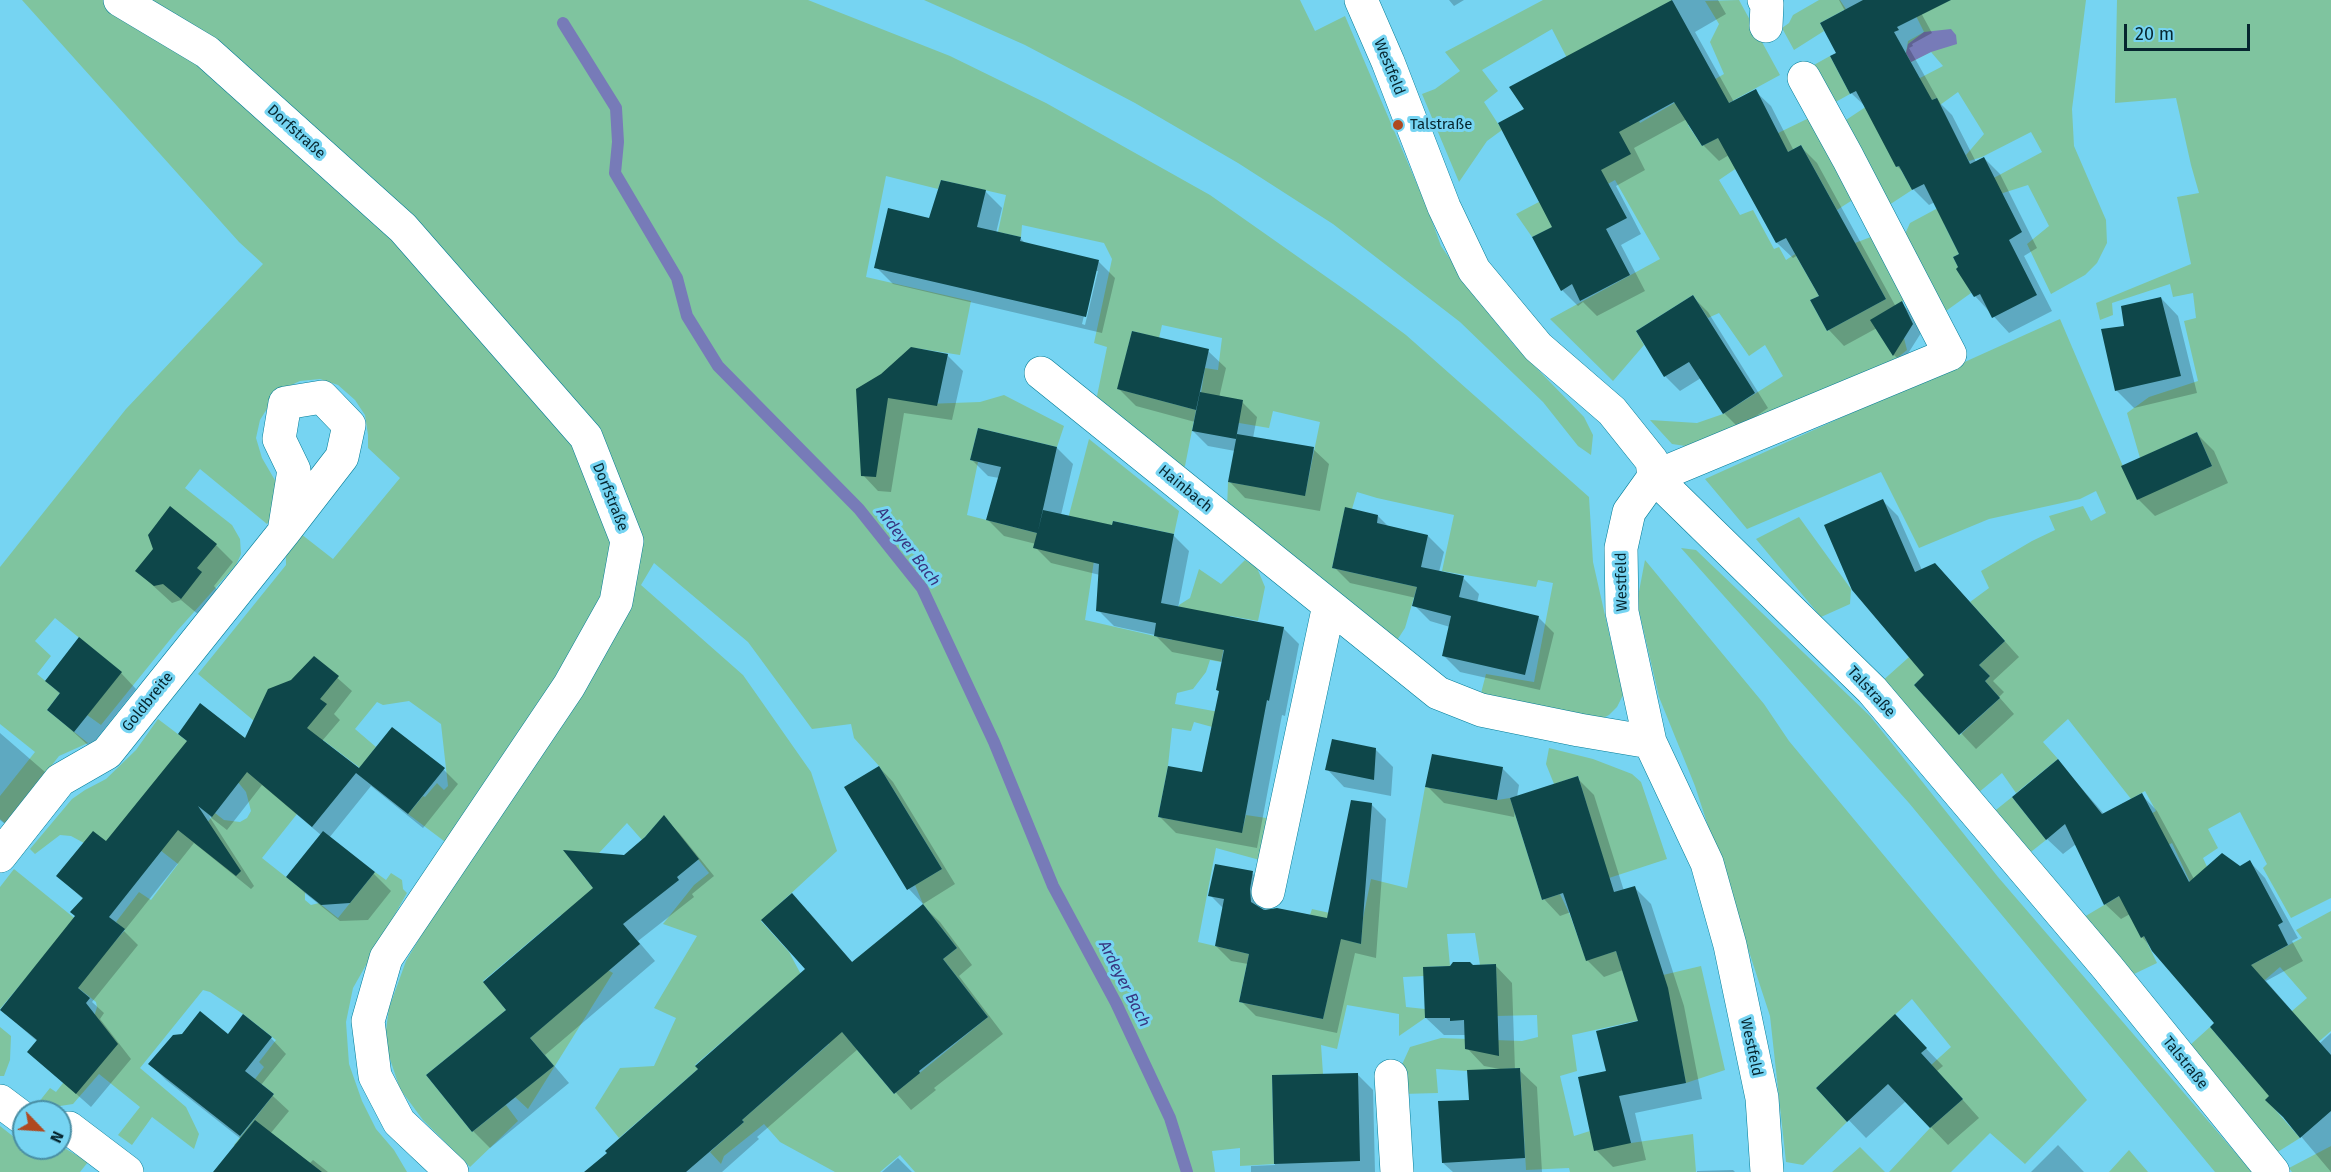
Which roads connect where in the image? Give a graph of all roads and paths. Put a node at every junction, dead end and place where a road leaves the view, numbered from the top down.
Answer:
1 (120, 0) edge
2 (1361, 0) edge
3 (1804, 78) dead end
4 (1041, 373) dead end
5 (1654, 477) junction
6 (284, 532) dead end
7 (1329, 605) junction
8 (1650, 742) junction
9 (0, 856) edge
10 (1268, 892) dead end
11 (1391, 1076) dead end
12 (72, 1130) edge
13 (127, 1172) edge
14 (452, 1172) edge
15 (1396, 1172) edge
16 (1767, 1172) edge
17 (2273, 1172) edge

1 - 14 street, Dorfstraße
2 - 5 street, Westfeld
3 - 5 street
4 - 7 street, Hainbach
5 - 8 street, Westfeld
5 - 17 street, Talstraße
6 - 9 street, Goldbreite
7 - 8 street, Hainbach
7 - 10 street
8 - 16 street, Westfeld
11 - 15 street
12 - 13 street

